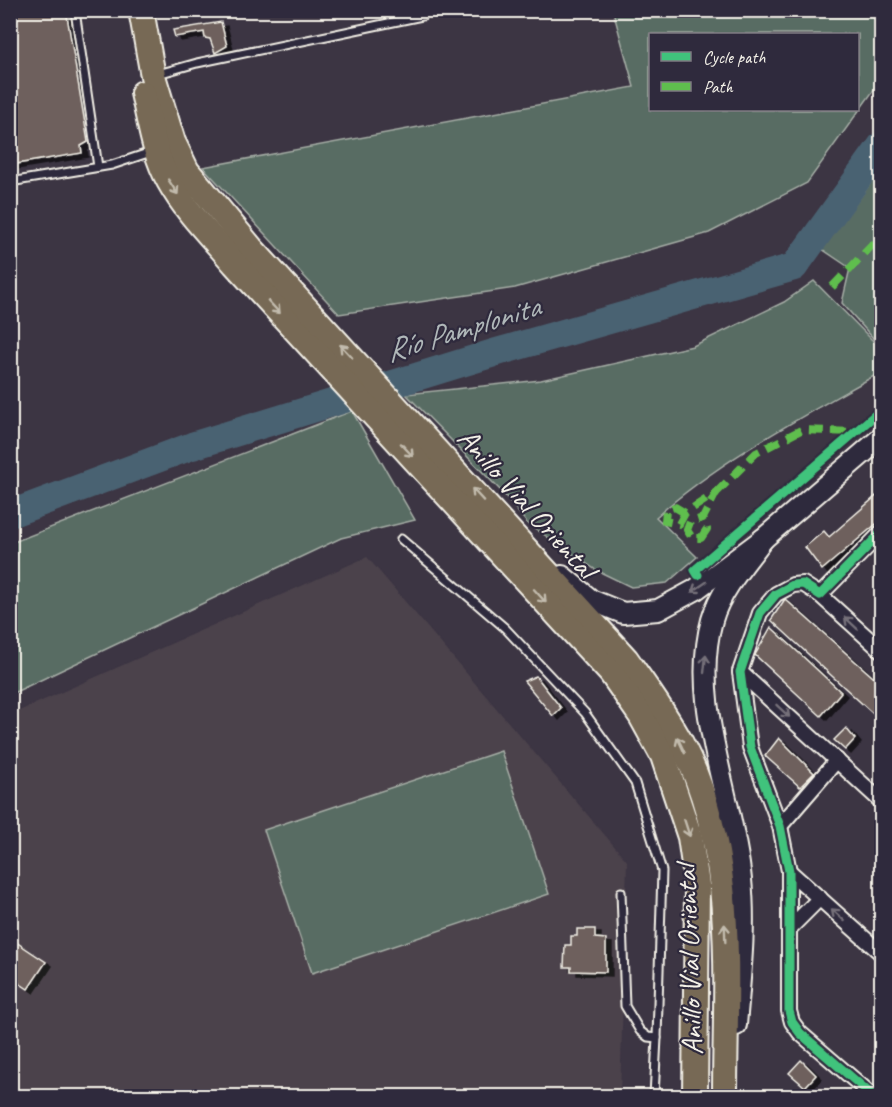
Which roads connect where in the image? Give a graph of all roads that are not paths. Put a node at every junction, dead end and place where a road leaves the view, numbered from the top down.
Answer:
1 (75, 10) edge
2 (124, 10) edge
3 (141, 10) edge
4 (422, 16) dead end
5 (153, 76) junction
6 (156, 150) junction
7 (98, 167) junction
8 (10, 182) edge
9 (243, 256) junction
10 (882, 437) edge
11 (882, 532) edge
12 (401, 538) dead end
13 (763, 539) junction
14 (513, 545) junction
15 (820, 595) junction
16 (882, 651) edge
17 (740, 672) junction
18 (837, 760) junction
19 (882, 802) edge
20 (780, 826) junction
21 (789, 871) junction
22 (621, 892) dead end
23 (819, 898) junction
24 (789, 929) junction
25 (882, 954) edge
26 (657, 1038) junction
27 (654, 1096) edge
28 (695, 1096) edge
29 (727, 1096) edge
30 (873, 1096) edge

1 - 7 lane
2 - 6 highway, Anillo Vial Oriental
3 - 5 highway, Anillo Vial Oriental
4 - 5 lane
5 - 9 highway, Anillo Vial Oriental
6 - 7 lane
6 -> 9 highway, Anillo Vial Oriental
7 - 8 lane
9 - 14 highway, Anillo Vial Oriental
10 - 13 main road
11 - 15 street
12 - 26 lane
13 -> 14 main road
29 -> 13 main road
14 -> 28 highway, Anillo Vial Oriental
29 -> 14 highway, Anillo Vial Oriental
16 -> 15 street
15 - 17 street
17 -> 18 street
17 - 20 street
18 - 19 street
18 - 20 street
20 - 21 street
21 - 23 street
21 - 24 street
22 - 26 lane
23 - 24 street
25 -> 23 street
24 - 30 street
26 - 27 lane

